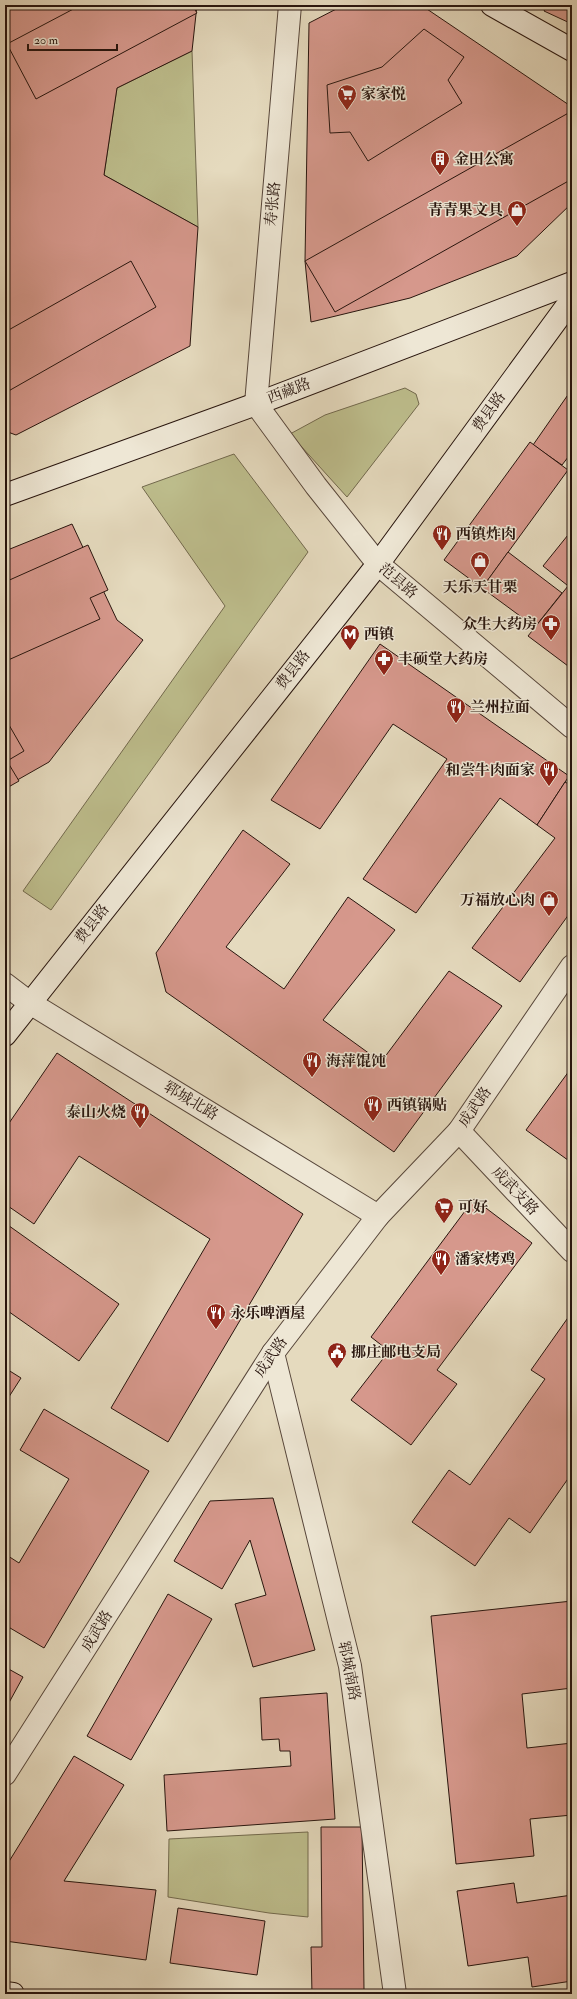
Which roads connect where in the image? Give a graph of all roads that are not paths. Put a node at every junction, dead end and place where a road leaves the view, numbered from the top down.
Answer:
1 (290, 5) edge
2 (506, 8) edge
3 (572, 50) edge
4 (572, 283) edge
5 (572, 298) edge
6 (256, 404) junction
7 (5, 495) edge
8 (378, 564) junction
9 (572, 727) edge
10 (572, 966) edge
11 (5, 984) edge
12 (30, 1002) junction
13 (5, 1035) edge
14 (459, 1130) junction
15 (378, 1216) junction
16 (572, 1251) edge
17 (272, 1353) junction
18 (5, 1774) edge
19 (5, 1993) edge
20 (13, 1994) edge
21 (395, 1994) edge

1 - 6 street, 寿张路
2 - 3 street
4 - 6 street, 西藏路
5 - 8 street, 费县路
6 - 7 street, 西藏路
6 - 8 street, 范县路
8 - 9 street, 范县路
8 - 12 street, 费县路
10 - 14 street, 成武路
11 - 12 street, 郓城北路
12 - 13 street, 费县路
12 - 15 street, 郓城北路
14 - 15 street, 成武路
14 - 16 street, 成武支路
15 - 17 street, 成武路
17 - 18 street, 成武路
17 - 21 street, 郓城南路
19 - 20 street

